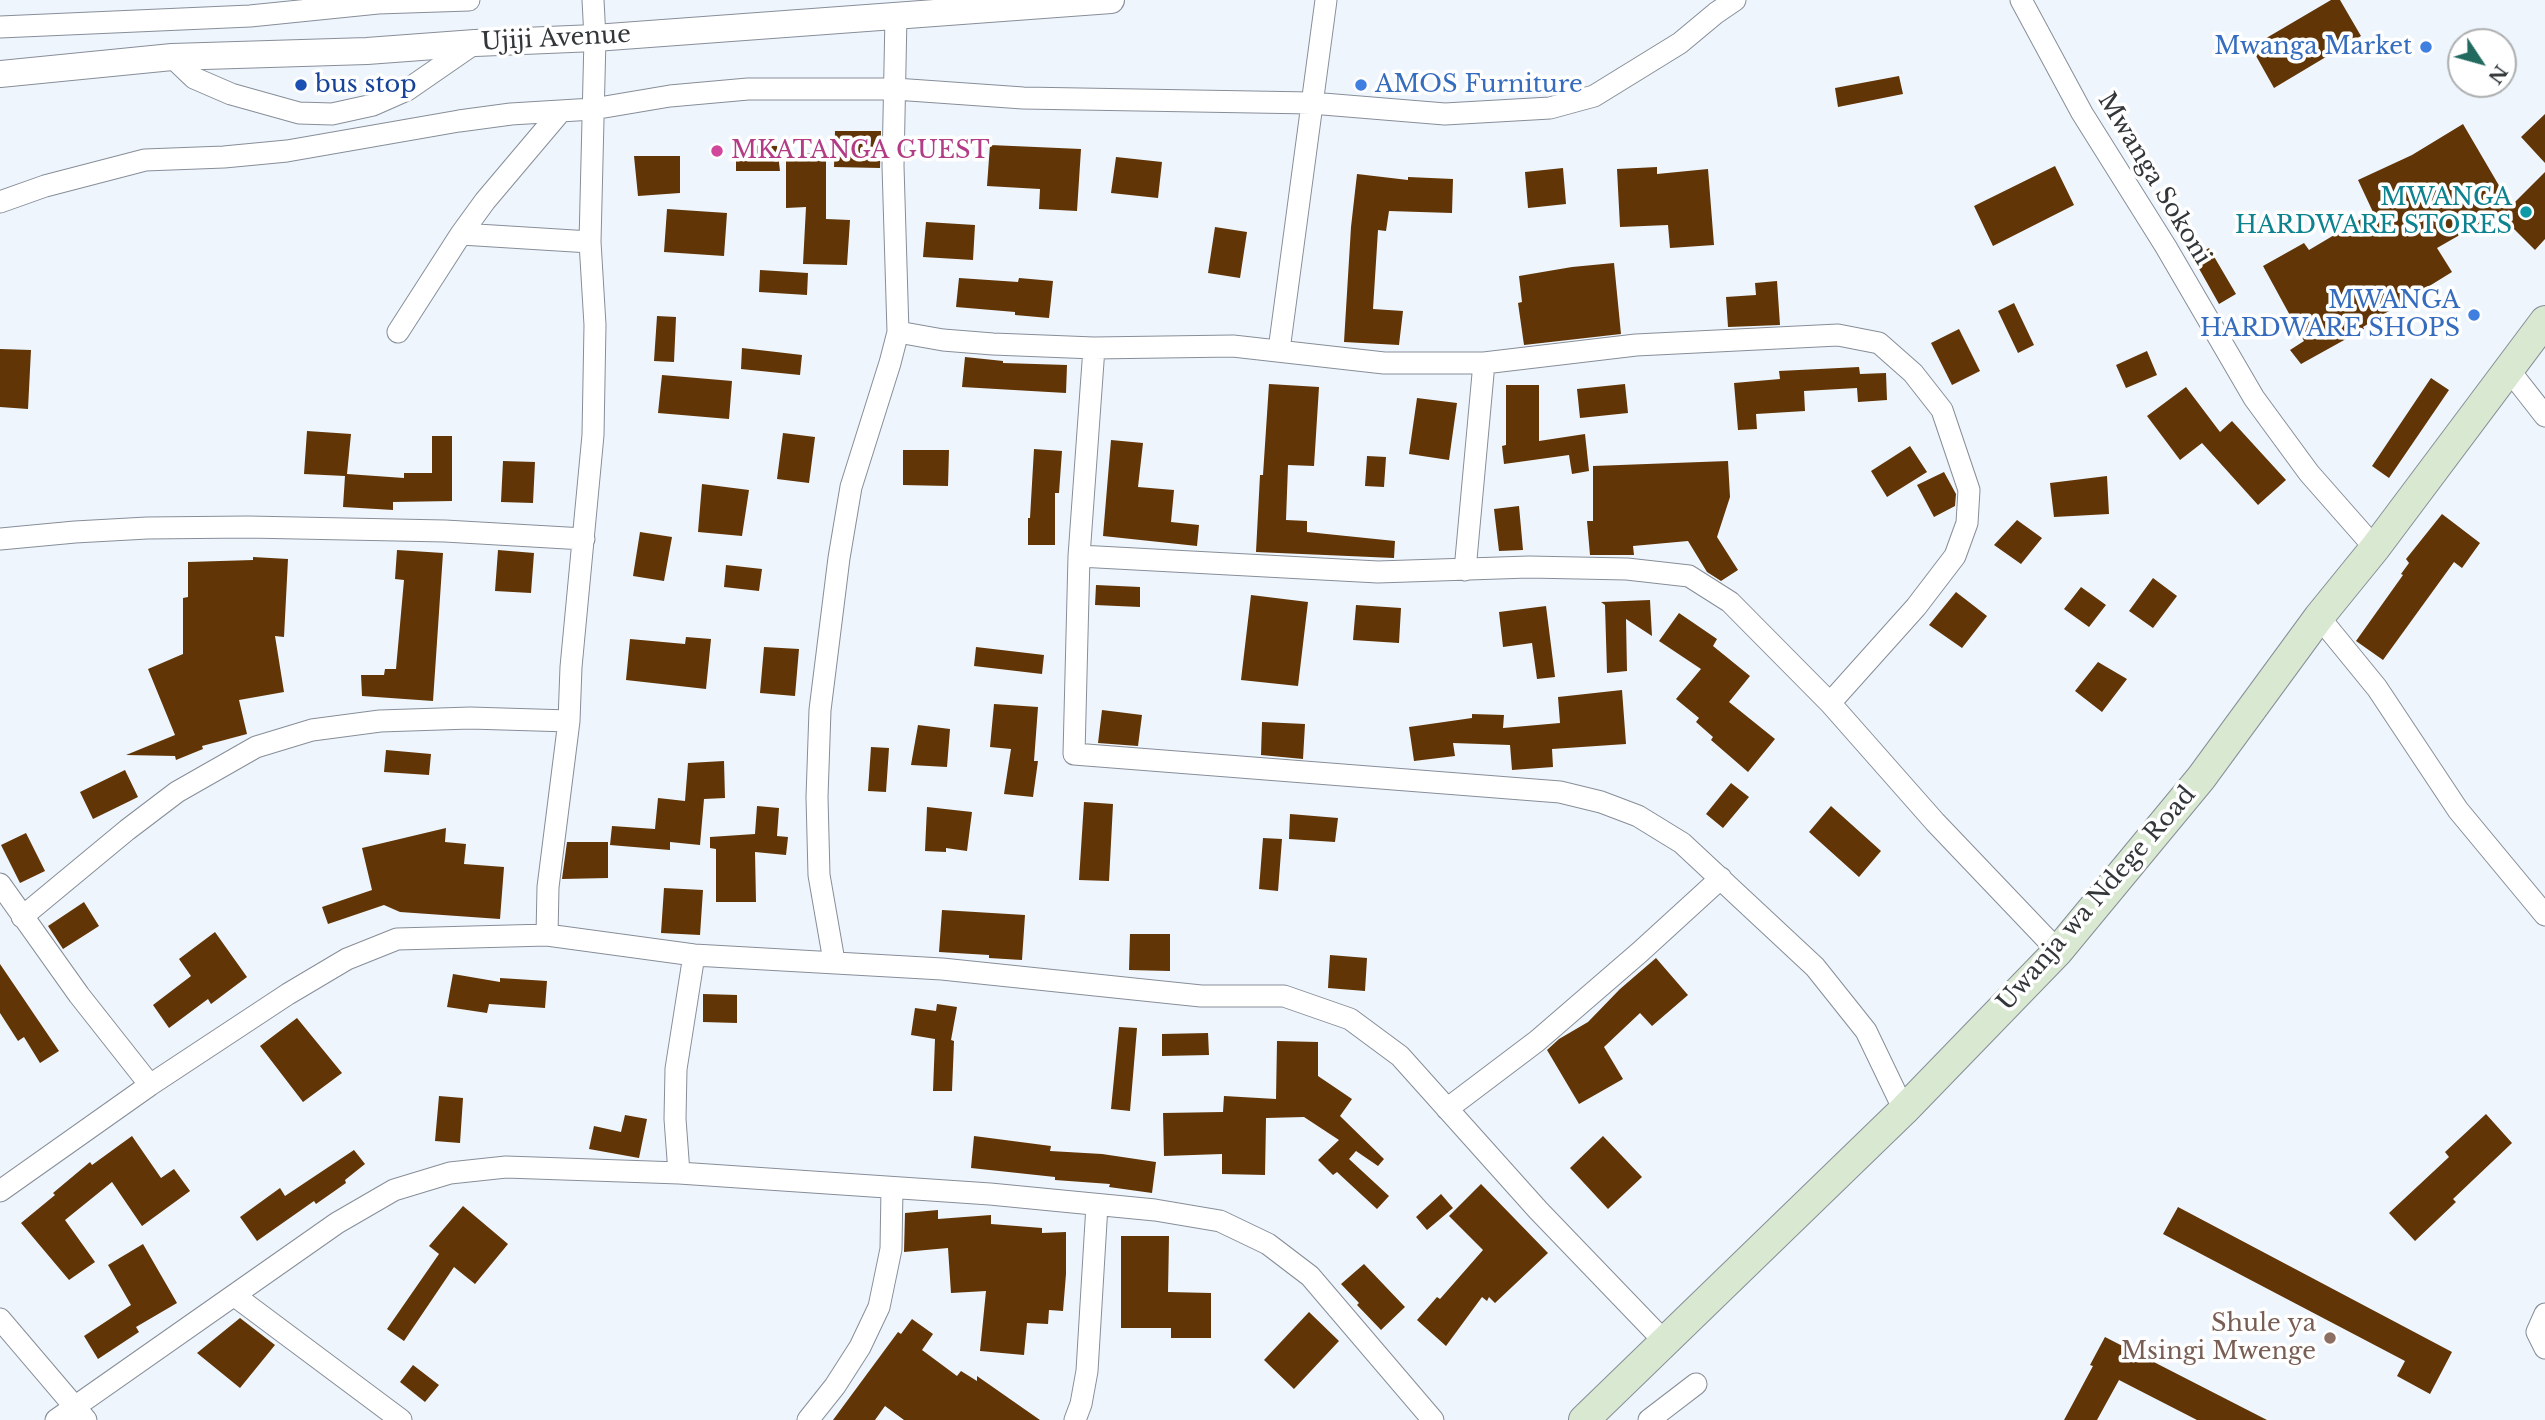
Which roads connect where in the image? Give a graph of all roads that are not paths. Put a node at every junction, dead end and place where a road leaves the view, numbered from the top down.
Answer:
1 (469, 0) edge
2 (593, 0) edge
3 (1111, 0) edge
4 (1326, 0) edge
5 (1735, 0) edge
6 (2021, 0) edge
7 (896, 16) junction
8 (0, 27) edge
9 (595, 38) junction
10 (475, 43) junction
11 (172, 57) junction
12 (0, 74) edge
13 (895, 89) junction
14 (1311, 103) junction
15 (593, 109) junction
16 (561, 111) junction
17 (0, 202) edge
18 (460, 234) junction
19 (590, 242) junction
20 (2545, 321) edge
21 (398, 332) dead end
22 (898, 332) junction
23 (1094, 348) junction
24 (1279, 350) junction
25 (1484, 363) junction
26 (2509, 370) junction
27 (2545, 416) edge
28 (584, 539) junction
29 (0, 540) edge
30 (2375, 548) junction
31 (1079, 556) junction
32 (1465, 570) junction
33 (2319, 617) junction
34 (1830, 703) junction
35 (569, 721) junction
36 (1721, 878) junction
37 (0, 884) edge
38 (2545, 915) edge
39 (22, 917) junction
40 (547, 935) junction
41 (2058, 951) junction
42 (694, 955) junction
43 (834, 961) junction
44 (150, 1085) junction
45 (1447, 1109) junction
46 (1904, 1110) junction
47 (679, 1173) junction
48 (892, 1188) junction
49 (0, 1191) edge
50 (1097, 1205) junction
51 (235, 1296) junction
52 (2545, 1314) edge
53 (0, 1319) edge
54 (1664, 1342) junction
55 (2545, 1348) edge
56 (1696, 1384) dead end
57 (80, 1413) edge
58 (56, 1420) edge
59 (401, 1420) edge
60 (808, 1420) edge
61 (1075, 1420) edge
62 (1433, 1420) edge
63 (1584, 1420) edge
64 (1650, 1420) edge

1 - 8 street
2 - 9 street
3 - 7 street, Ujiji Avenue
4 - 14 street
5 - 14 street
6 - 30 street, Mwanga Sokoni
7 - 9 street, Ujiji Avenue
7 - 13 street
9 - 10 street, Ujiji Avenue
9 - 15 street
10 - 11 street, Ujiji Avenue
10 - 11 street
11 - 12 street, Ujiji Avenue
13 - 14 street
13 - 15 street
13 - 22 street
14 - 24 street
15 - 16 street
15 - 19 street
16 - 17 street
16 - 18 street
18 - 19 street
18 - 21 street
19 - 28 street
20 - 26 main road, Uwanja wa Ndege Road
22 - 23 street
22 - 43 street
23 - 24 street
23 - 31 street
24 - 25 street
25 - 32 street
25 - 34 street
26 - 27 street
26 - 30 main road, Uwanja wa Ndege Road
28 - 29 street
28 - 35 street
30 - 33 main road, Uwanja wa Ndege Road
31 - 32 street
31 - 36 street
32 - 34 street
33 - 38 street
33 - 41 main road, Uwanja wa Ndege Road
34 - 41 street
35 - 39 street
35 - 40 street
36 - 45 street
36 - 46 street
37 - 39 street
39 - 44 street
40 - 42 street
40 - 44 street
41 - 46 main road, Uwanja wa Ndege Road
42 - 43 street
42 - 47 street
43 - 45 street
44 - 49 street
45 - 54 street
46 - 54 main road, Uwanja wa Ndege Road
47 - 48 street
47 - 51 street
48 - 50 street
48 - 60 street
50 - 61 street
50 - 62 street
51 - 57 street
51 - 59 street
52 - 55 street
53 - 57 street
54 - 63 main road, Uwanja wa Ndege Road
56 - 64 street
57 - 58 street

